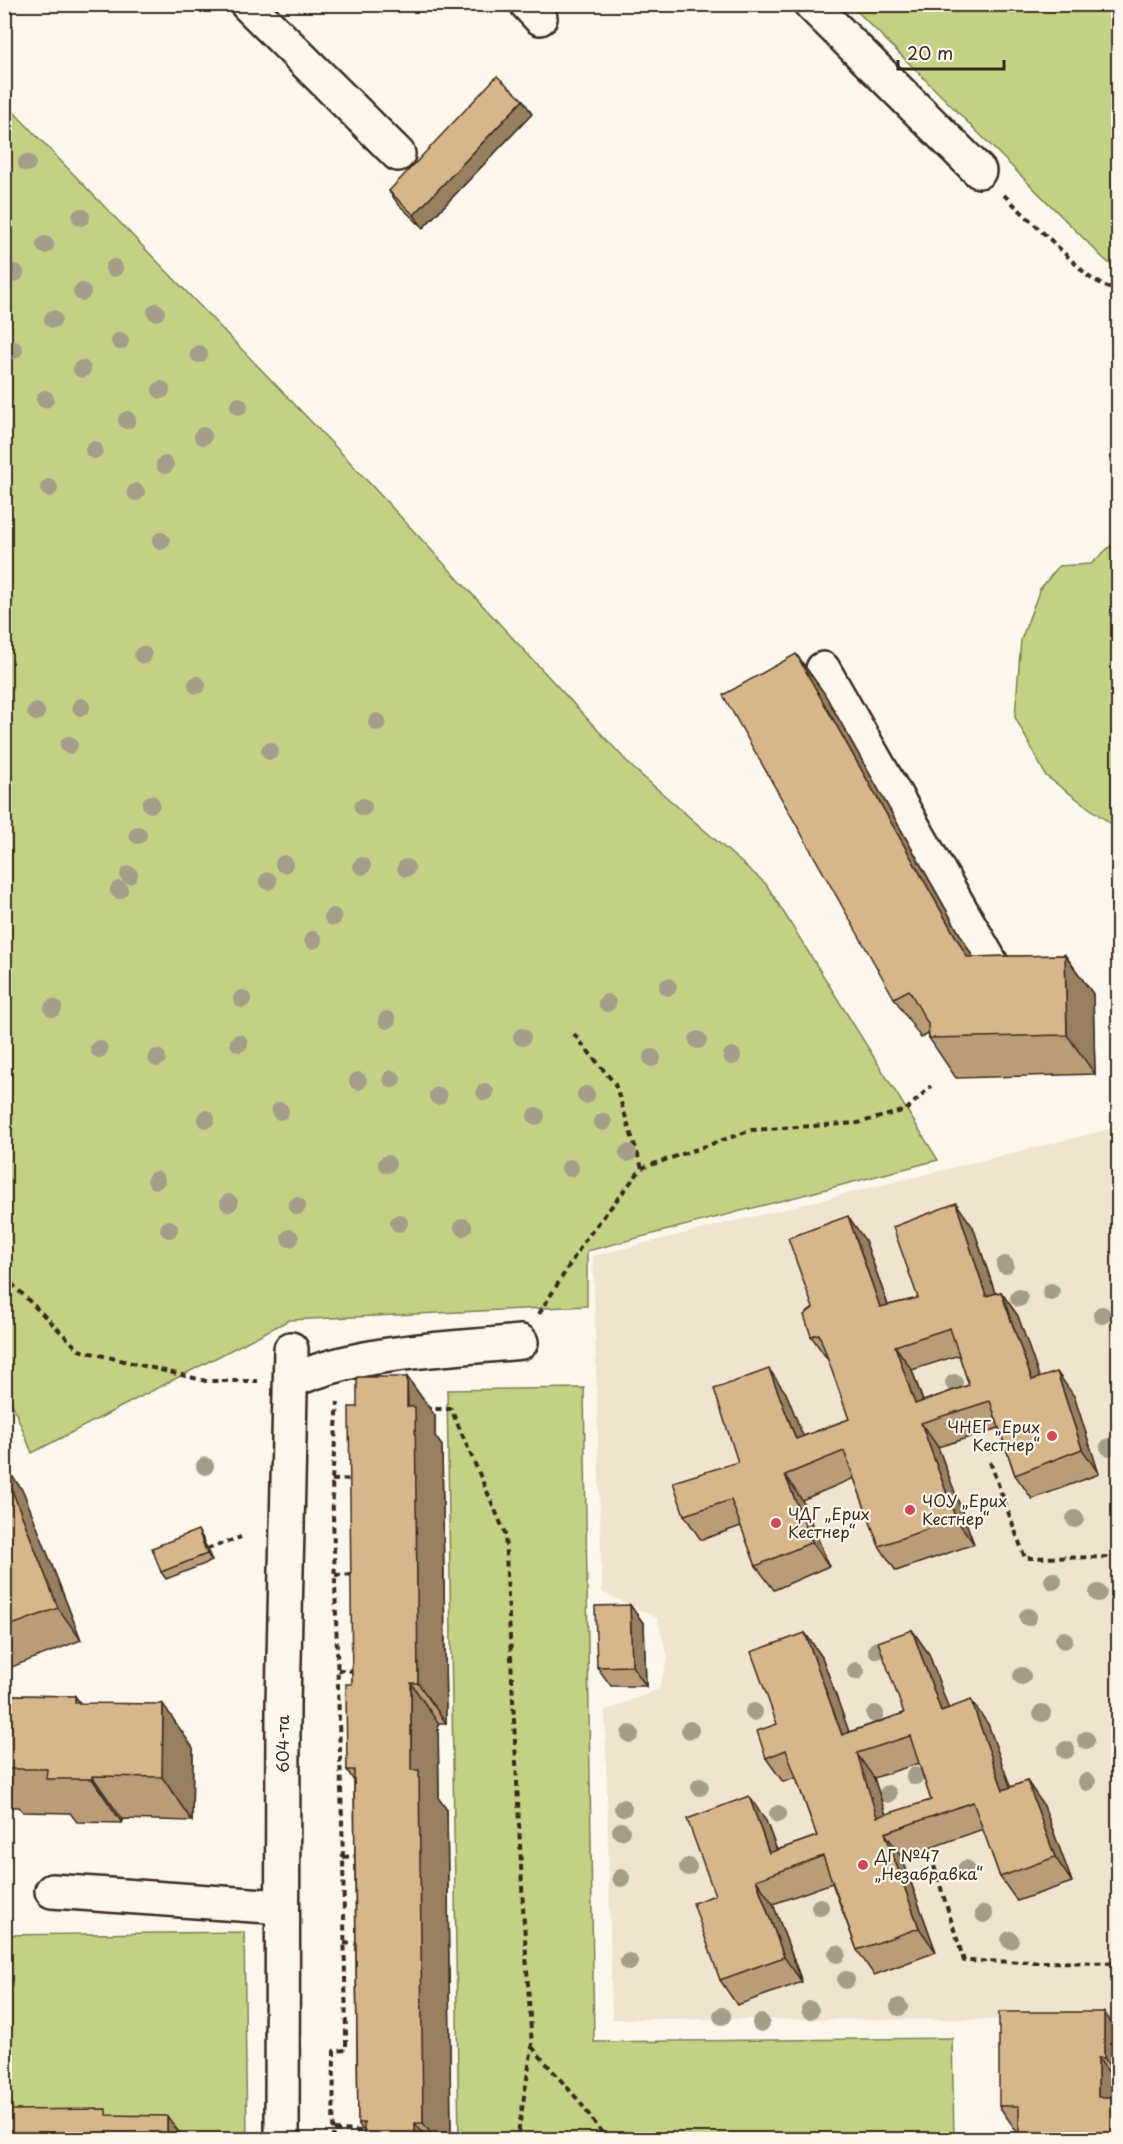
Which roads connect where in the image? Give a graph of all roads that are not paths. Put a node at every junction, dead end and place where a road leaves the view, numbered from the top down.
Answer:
1 (247, 4) edge
2 (812, 4) edge
3 (398, 154) dead end
4 (979, 171) road end
5 (824, 669) dead end
6 (1003, 984) edge
7 (521, 1342) road end
8 (52, 1891) dead end
9 (282, 1907) junction
10 (282, 2139) edge

1 - 3 street
2 - 4 street
5 - 6 street
7 - 9 street, 604-та
8 - 9 street
9 - 10 street, 604-та

